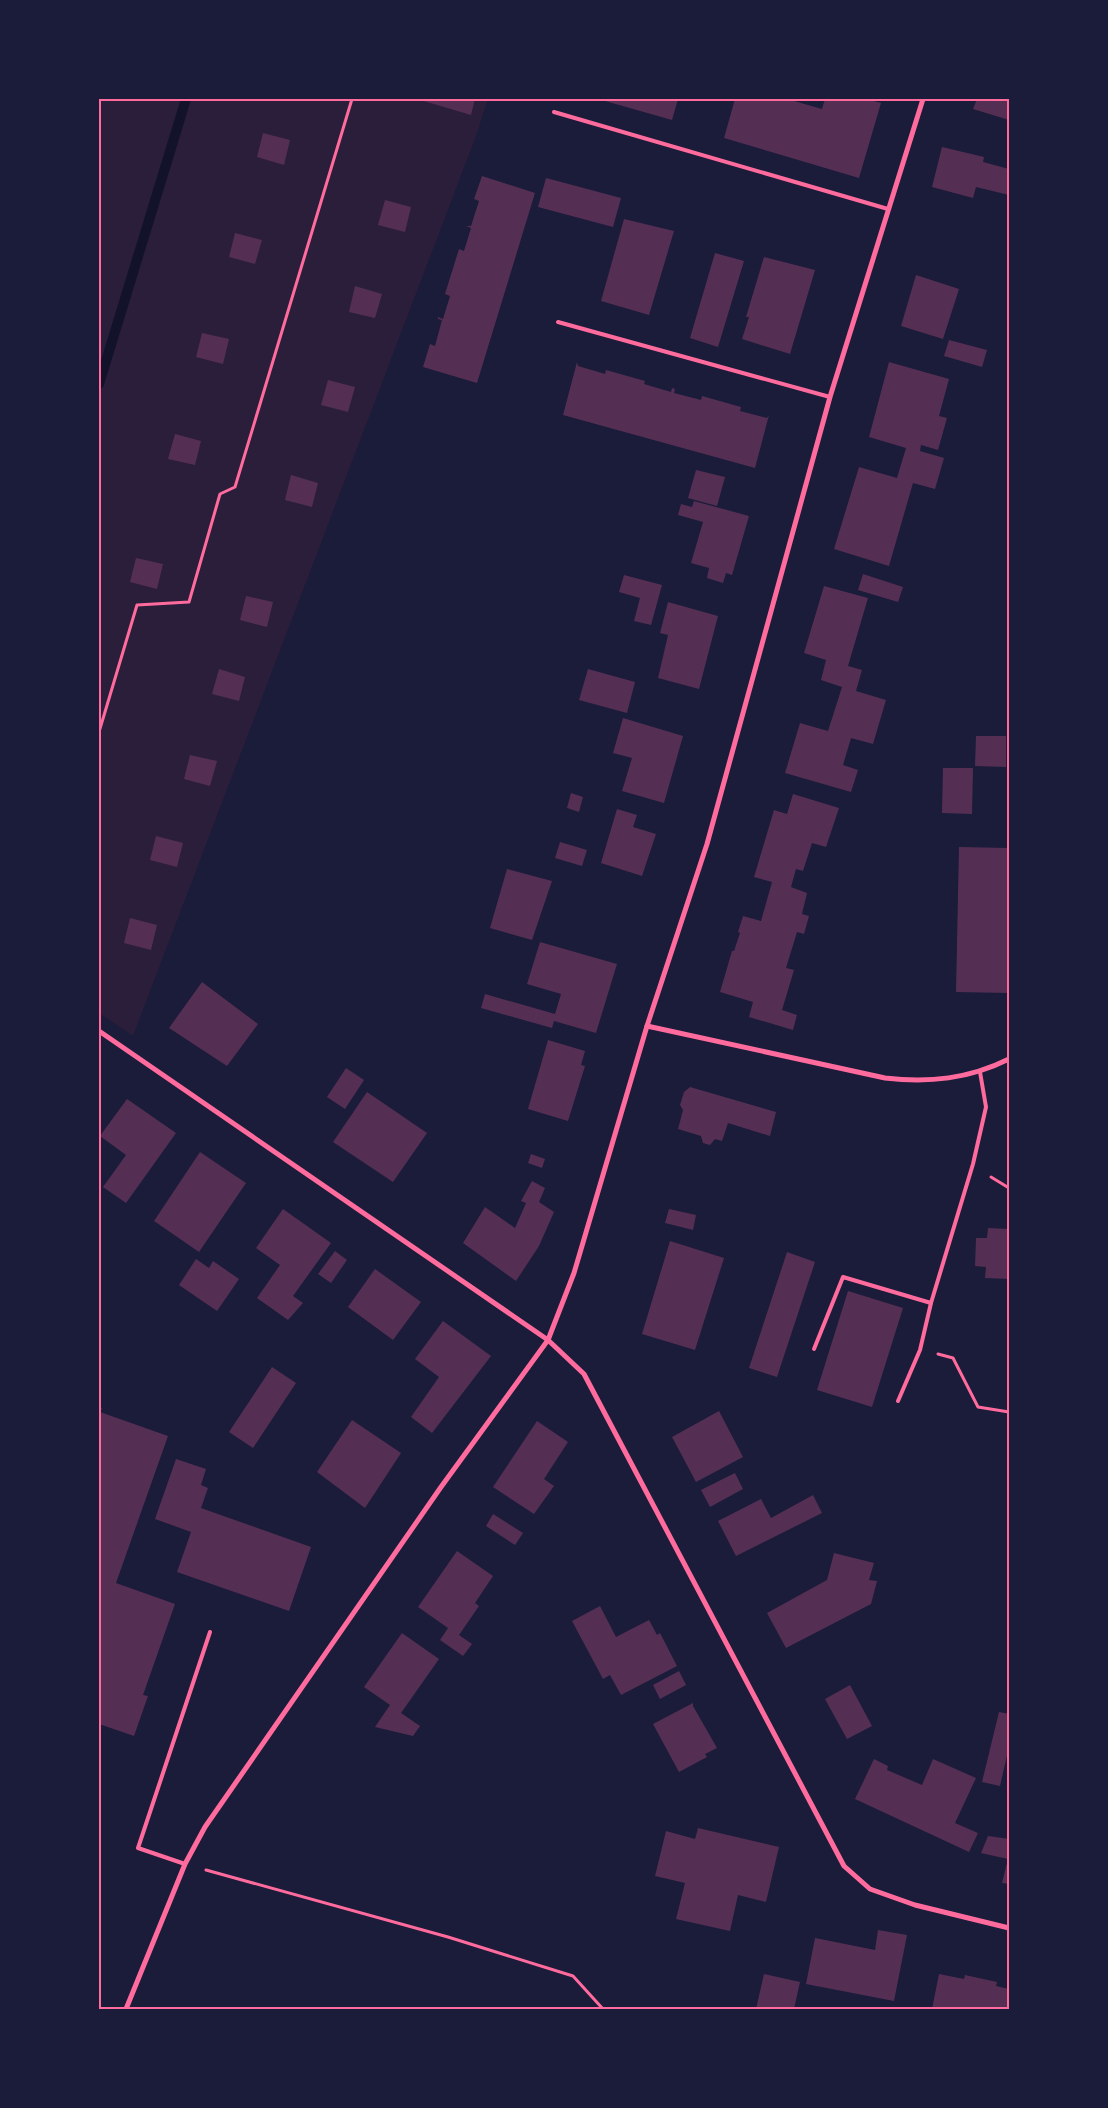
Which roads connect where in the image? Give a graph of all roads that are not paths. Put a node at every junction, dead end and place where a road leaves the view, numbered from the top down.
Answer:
1 (923, 99) edge
2 (554, 112) dead end
3 (888, 209) junction
4 (558, 322) dead end
5 (830, 397) junction
6 (647, 1026) junction
7 (99, 1030) edge
8 (1009, 1059) edge
9 (980, 1072) junction
10 (931, 1303) junction
11 (548, 1340) junction
12 (814, 1349) dead end
13 (898, 1401) dead end
14 (210, 1632) dead end
15 (185, 1864) junction
16 (1009, 1928) edge
17 (126, 2009) edge

1 - 3 street
2 - 3 lane
3 - 5 street
4 - 5 lane
5 - 6 street
6 - 9 street
6 - 11 street
7 - 11 street
8 - 9 street
9 - 10 lane
10 - 12 lane
10 - 13 lane
11 - 15 street
11 - 16 street
14 - 15 lane
15 - 17 street

